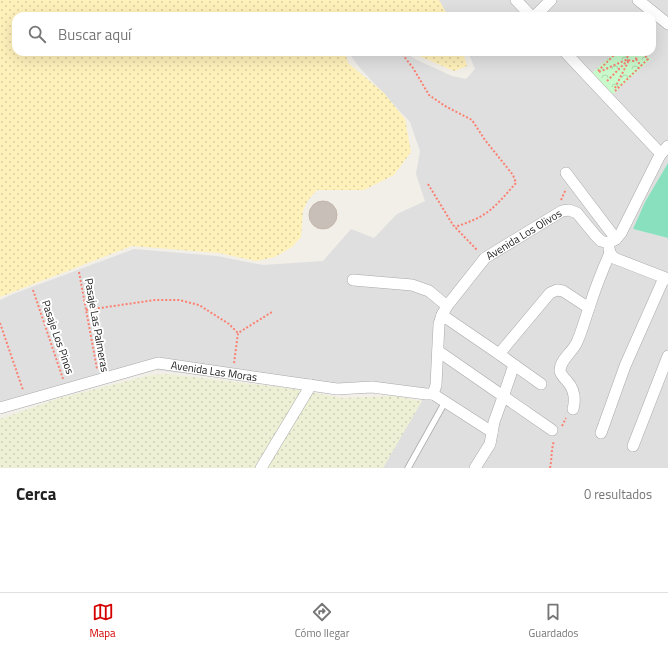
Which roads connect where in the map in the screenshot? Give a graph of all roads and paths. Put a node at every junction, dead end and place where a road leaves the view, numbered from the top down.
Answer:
1 (516, 0) edge
2 (551, 0) edge
3 (638, 0) edge
4 (527, 12) edge
5 (539, 12) edge
6 (653, 12) edge
7 (656, 14) edge
8 (668, 24) edge
9 (404, 56) edge
10 (569, 56) edge
11 (613, 56) edge
12 (627, 56) edge
13 (637, 56) edge
14 (645, 56) edge
15 (628, 59) junction
16 (636, 59) junction
17 (641, 66) junction
18 (604, 84) dead end
19 (665, 150) edge
20 (568, 175) joint
21 (428, 184) dead end
22 (554, 216) junction
23 (455, 227) junction
24 (612, 245) junction
25 (485, 258) junction
26 (79, 272) dead end
27 (666, 279) edge
28 (353, 280) dead end
29 (33, 290) dead end
30 (589, 308) junction
31 (86, 310) junction
32 (444, 311) junction
33 (272, 312) dead end
34 (0, 323) edge
35 (238, 333) junction
36 (438, 351) junction
37 (499, 354) junction
38 (668, 356) edge
39 (514, 364) junction
40 (233, 374) junction
41 (99, 381) junction
42 (541, 384) dead end
43 (311, 385) junction
44 (67, 390) junction
45 (433, 394) junction
46 (503, 397) junction
47 (27, 400) junction
48 (445, 402) junction
49 (0, 408) edge
50 (573, 409) dead end
51 (552, 430) dead end
52 (492, 432) junction
53 (601, 433) dead end
54 (633, 446) dead end
55 (261, 468) edge
56 (408, 468) edge
57 (475, 468) edge

1 - 4 street
2 - 5 street
3 - 6 street
7 - 8 street
9 - 23 path
10 - 19 street
11 - 15 path
12 - 15 path
13 - 16 path
14 - 17 path
15 - 16 path
15 - 17 path
15 - 18 path
16 - 17 path
19 - 24 street
20 - 22 path
20 - 24 street
21 - 23 path
22 - 24 street, Avenida Los Olivos
22 - 25 street, Avenida Los Olivos
23 - 25 path
24 - 27 street, Avenida Los Olivos
24 - 30 street
25 - 32 street, Avenida Los Olivos
26 - 31 path, Pasaje Las Palmeras
27 - 53 street
28 - 32 street
29 - 44 path, Pasaje Los Pinos
30 - 37 street
30 - 50 street
31 - 35 path
31 - 41 path, Pasaje Las Palmeras
32 - 36 street, Avenida Los Olivos
32 - 37 street
33 - 35 path
34 - 47 path
35 - 40 path
36 - 45 street, Avenida Los Olivos
36 - 46 street
37 - 39 street
38 - 54 street
39 - 42 street
39 - 46 street
40 - 41 street, Avenida Las Moras
40 - 43 street, Avenida Las Moras
41 - 44 street, Avenida Las Moras
43 - 45 street, Avenida Las Moras
43 - 55 street
44 - 47 street, Avenida Las Moras
45 - 48 street
46 - 51 street
46 - 52 street
47 - 49 street, Avenida Las Moras
48 - 52 street
48 - 56 lane
52 - 57 street

